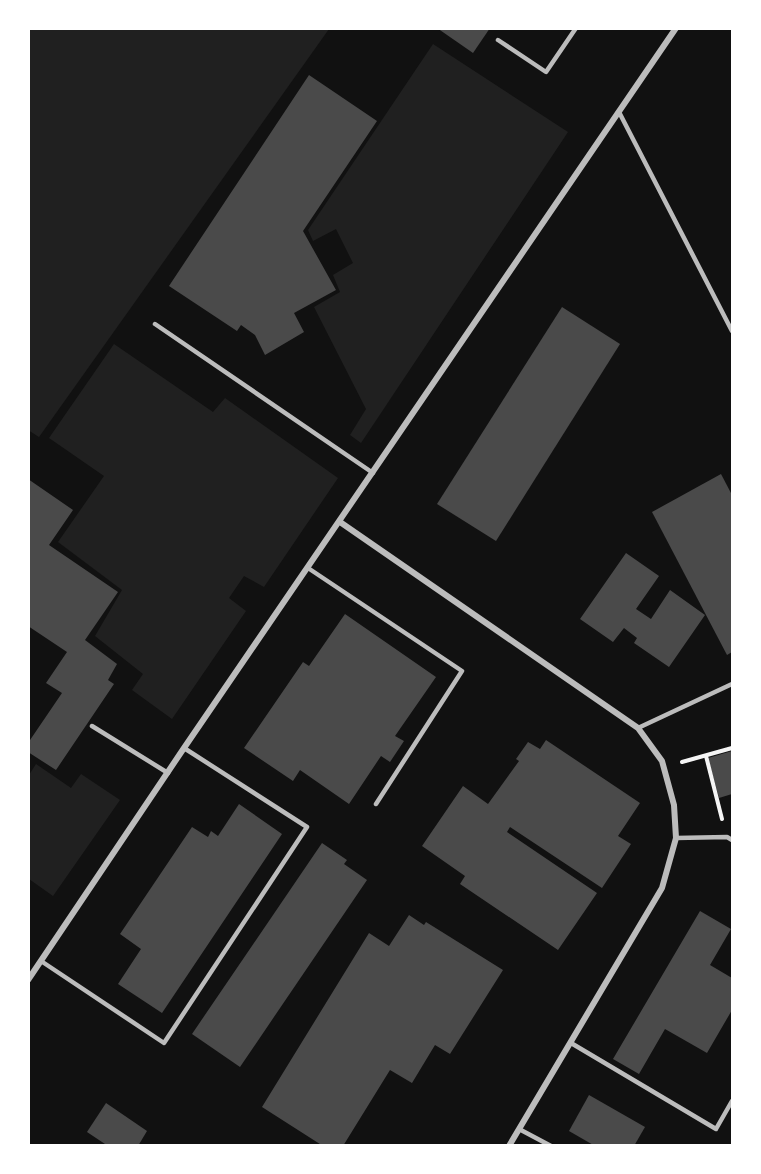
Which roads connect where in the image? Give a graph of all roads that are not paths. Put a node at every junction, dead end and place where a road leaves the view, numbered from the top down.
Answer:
1 (576, 28) edge
2 (676, 28) edge
3 (498, 39) dead end
4 (619, 112) junction
5 (155, 324) dead end
6 (732, 331) edge
7 (373, 473) junction
8 (340, 522) junction
9 (308, 568) junction
10 (732, 684) edge
11 (92, 726) dead end
12 (638, 728) junction
13 (184, 748) junction
14 (168, 773) junction
15 (376, 804) dead end
16 (676, 838) junction
17 (732, 840) edge
18 (41, 961) junction
19 (28, 980) edge
20 (571, 1043) junction
21 (732, 1101) edge
22 (519, 1129) junction
23 (509, 1146) edge
24 (550, 1146) edge

1 - 3 lane
2 - 4 street
4 - 6 lane
4 - 7 street
5 - 7 lane
7 - 8 street
8 - 9 street
8 - 12 street
9 - 13 street
9 - 15 lane
10 - 12 lane
11 - 14 lane
12 - 16 street
13 - 14 street
13 - 18 lane
14 - 18 street
16 - 17 lane
16 - 20 street
18 - 19 street
20 - 21 lane
20 - 22 street
22 - 23 street
22 - 24 lane

